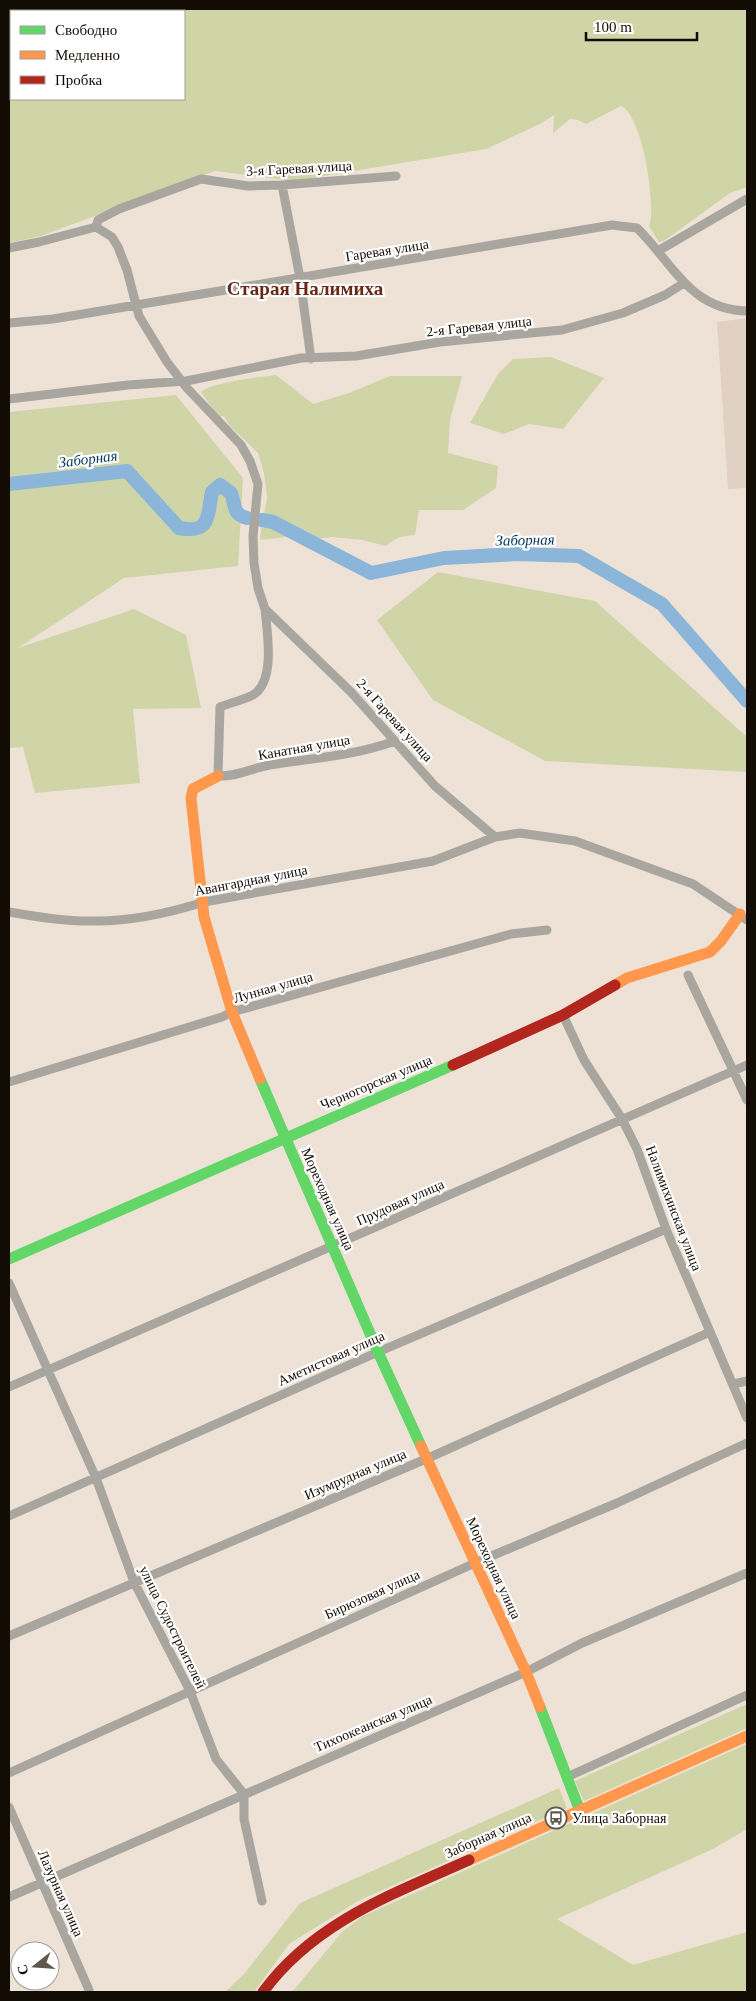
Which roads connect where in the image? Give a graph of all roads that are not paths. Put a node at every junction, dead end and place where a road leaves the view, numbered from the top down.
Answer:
1 (396, 176) dead end
2 (282, 185) junction
3 (747, 200) edge
4 (96, 227) junction
5 (9, 248) edge
6 (658, 251) junction
7 (300, 278) junction
8 (684, 284) junction
9 (136, 305) junction
10 (747, 312) edge
11 (9, 324) edge
12 (311, 358) junction
13 (181, 381) junction
14 (9, 398) edge
15 (265, 609) junction
16 (395, 741) junction
17 (218, 776) junction
18 (495, 837) junction
19 (204, 902) junction
20 (9, 912) edge
21 (743, 917) edge
22 (547, 930) dead end
23 (688, 975) dead end
24 (232, 1012) junction
25 (563, 1015) junction
26 (747, 1065) edge
27 (733, 1071) junction
28 (9, 1082) edge
29 (747, 1100) edge
30 (622, 1119) junction
31 (285, 1140) junction
32 (666, 1229) junction
33 (333, 1246) junction
34 (9, 1259) edge
35 (9, 1283) edge
36 (710, 1332) junction
37 (378, 1352) junction
38 (49, 1370) junction
39 (747, 1382) edge
40 (733, 1384) junction
41 (9, 1387) edge
42 (747, 1418) edge
43 (747, 1443) edge
44 (426, 1458) junction
45 (96, 1478) junction
46 (9, 1516) edge
47 (475, 1562) junction
48 (747, 1573) edge
49 (134, 1582) junction
50 (9, 1636) edge
51 (526, 1672) junction
52 (190, 1691) junction
53 (747, 1695) edge
54 (747, 1736) edge
55 (9, 1773) edge
56 (567, 1777) junction
57 (244, 1794) junction
58 (9, 1807) edge
59 (580, 1810) junction
60 (41, 1882) junction
61 (9, 1897) edge
62 (262, 1901) dead end
63 (89, 1990) dead end
64 (263, 1992) edge

1 - 2 street, 3-я Гаревая улица
2 - 4 street, 3-я Гаревая улица
2 - 7 street
3 - 6 street
4 - 5 street, 3-я Гаревая улица
4 - 9 street
6 - 7 street, Гаревая улица
6 - 8 street, Гаревая улица
7 - 9 street, Гаревая улица
7 - 12 street
8 - 10 street, Гаревая улица
8 - 12 street, 2-я Гаревая улица
9 - 11 street, Гаревая улица
9 - 13 street
12 - 13 street, 2-я Гаревая улица
13 - 14 street, 2-я Гаревая улица
13 - 15 street
15 - 16 street, 2-я Гаревая улица
15 - 17 street
16 - 17 street, Канатная улица
16 - 18 street, 2-я Гаревая улица
17 - 19 street, Мореходная улица
18 - 19 street, Авангардная улица
18 - 21 street
19 - 20 street, Авангардная улица
19 - 24 street, Мореходная улица
21 - 25 street, Черногорская улица
22 - 24 street, Лунная улица
23 - 27 street
24 - 28 street, Лунная улица
24 - 31 street, Мореходная улица
25 - 30 street, Налимихинская улица
25 - 31 street, Черногорская улица
26 - 27 street, Прудовая улица
27 - 29 street
27 - 30 street, Прудовая улица
30 - 32 street, Налимихинская улица
30 - 33 street, Прудовая улица
31 - 33 street, Мореходная улица
31 - 34 street, Черногорская улица
32 - 36 street, Налимихинская улица
32 - 37 street, Аметистовая улица
33 - 37 street, Мореходная улица
33 - 38 street, Прудовая улица
35 - 38 street, улица Судостроителей
36 - 40 street, Налимихинская улица
36 - 44 street, Изумрудная улица
37 - 44 street, Мореходная улица
37 - 45 street, Аметистовая улица
38 - 41 street, Прудовая улица
38 - 45 street, улица Судостроителей
39 - 40 street
40 - 42 street, Налимихинская улица
43 - 47 street, Бирюзовая улица
44 - 47 street, Мореходная улица
44 - 49 street, Изумрудная улица
45 - 46 street, Аметистовая улица
45 - 49 street, улица Судостроителей
47 - 51 street, Мореходная улица
47 - 52 street, Бирюзовая улица
48 - 51 street, Тихоокеанская улица
49 - 50 street, Изумрудная улица
49 - 52 street, улица Судостроителей
51 - 56 street, Мореходная улица
51 - 57 street, Тихоокеанская улица
52 - 55 street, Бирюзовая улица
52 - 57 street, улица Судостроителей
53 - 56 street
54 - 59 street, Заборная улица
56 - 59 street, Мореходная улица
57 - 60 street, Тихоокеанская улица
57 - 62 street
58 - 60 street, Лазурная улица
59 - 64 street, Заборная улица
60 - 61 street, Тихоокеанская улица
60 - 63 street, Лазурная улица

